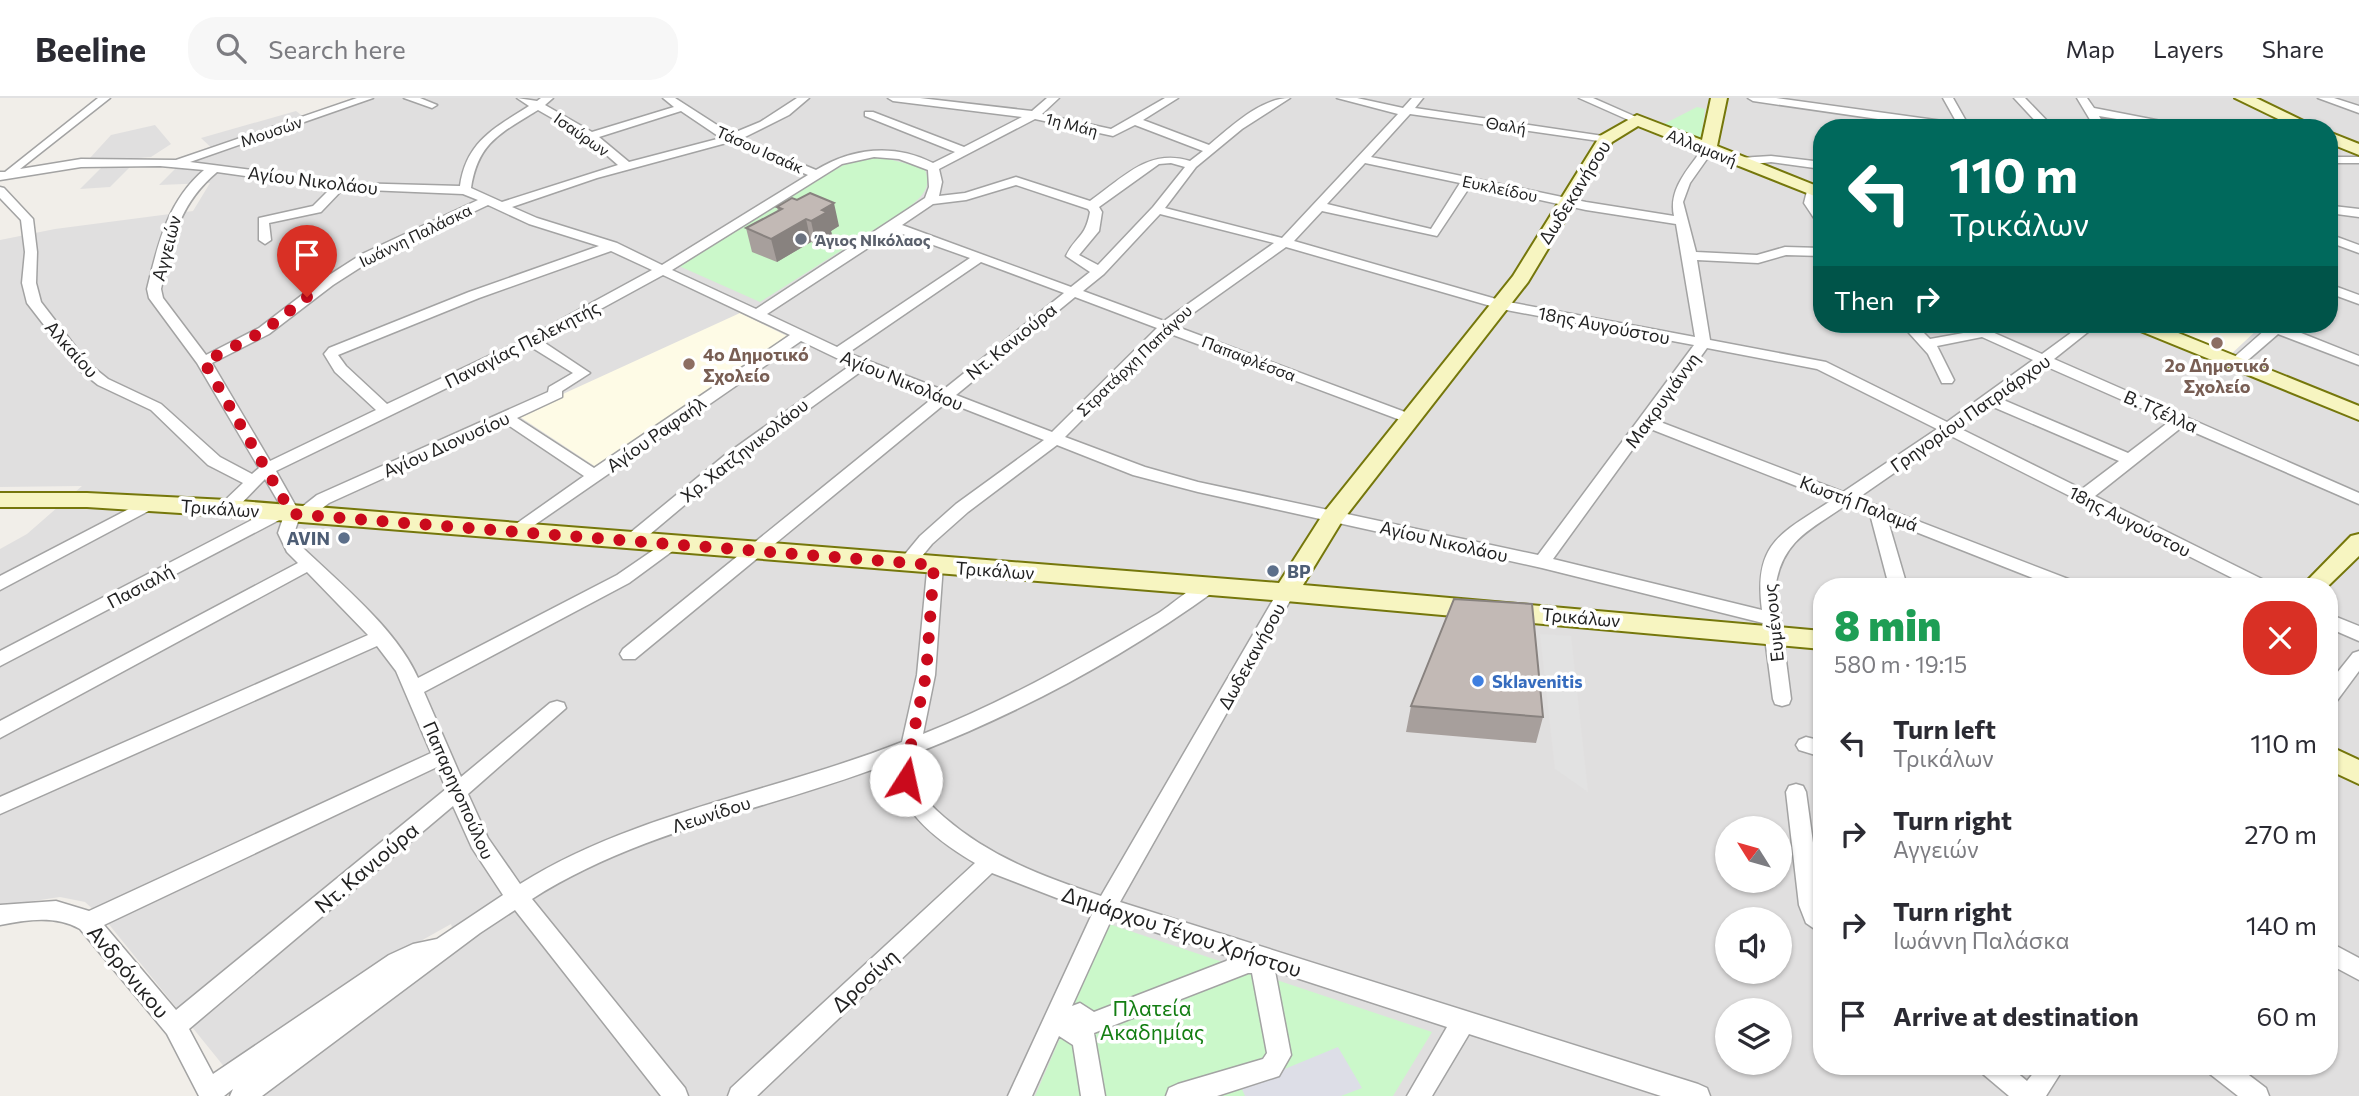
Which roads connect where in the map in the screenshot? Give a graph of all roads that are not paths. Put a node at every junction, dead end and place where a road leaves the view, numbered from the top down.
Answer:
1 (105, 98) edge
2 (368, 98) edge
3 (409, 98) edge
4 (522, 98) edge
5 (548, 98) edge
6 (668, 98) edge
7 (804, 98) edge
8 (893, 98) edge
9 (1054, 98) edge
10 (1172, 98) edge
11 (1284, 98) edge
12 (1342, 98) edge
13 (1418, 98) edge
14 (1584, 98) edge
15 (1718, 98) edge
16 (1753, 98) edge
17 (1851, 98) edge
18 (1948, 98) edge
19 (2020, 98) edge
20 (2082, 98) edge
21 (2243, 98) edge
22 (2323, 98) edge
23 (432, 105) dead end
24 (536, 107) junction
25 (681, 108) junction
26 (2359, 110) edge
27 (1406, 111) junction
28 (2091, 111) junction
29 (869, 114) dead end
30 (1862, 114) junction
31 (1034, 115) junction
32 (1899, 119) edge
33 (1960, 119) edge
34 (2040, 119) edge
35 (2096, 119) edge
36 (2139, 119) edge
37 (2290, 119) edge
38 (1637, 120) junction
39 (1136, 121) junction
40 (591, 136) junction
41 (729, 138) junction
42 (1606, 139) junction
43 (2338, 141) edge
44 (1209, 149) junction
45 (1708, 149) junction
46 (2359, 150) edge
47 (965, 152) junction
48 (1360, 158) junction
49 (2338, 160) edge
50 (2359, 160) edge
51 (1739, 162) junction
52 (174, 164) junction
53 (1192, 165) junction
54 (1813, 165) edge
55 (626, 166) junction
56 (215, 167) junction
57 (933, 168) junction
58 (817, 175) junction
59 (2, 176) edge
60 (1467, 181) junction
61 (340, 186) junction
62 (465, 190) junction
63 (0, 191) edge
64 (1813, 191) edge
65 (930, 201) junction
66 (1568, 202) junction
67 (493, 204) junction
68 (1091, 206) junction
69 (1318, 206) junction
70 (1157, 210) junction
71 (2338, 211) edge
72 (2359, 213) edge
73 (1681, 220) junction
74 (892, 226) junction
75 (265, 240) dead end
76 (2338, 241) edge
77 (1285, 242) junction
78 (612, 246) junction
79 (2359, 248) edge
80 (1813, 252) edge
81 (1689, 256) junction
82 (980, 257) junction
83 (664, 269) junction
84 (1099, 271) junction
85 (1073, 292) junction
86 (2338, 292) edge
87 (2359, 300) edge
88 (1501, 305) junction
89 (756, 315) junction
90 (1165, 327) junction
91 (1917, 333) edge
92 (1983, 333) joint
93 (2080, 333) edge
94 (2162, 333) edge
95 (2264, 333) edge
96 (2289, 333) edge
97 (798, 336) junction
98 (532, 341) junction
99 (1703, 343) junction
100 (1928, 344) junction
101 (837, 354) junction
102 (2045, 360) junction
103 (2359, 361) edge
104 (204, 362) junction
105 (2236, 363) junction
106 (861, 364) junction
107 (1947, 380) dead end
108 (943, 396) junction
109 (1990, 400) junction
110 (386, 411) junction
111 (2359, 414) edge
112 (506, 417) junction
113 (1408, 418) junction
114 (2181, 420) junction
115 (1647, 422) junction
116 (1948, 429) junction
117 (1055, 439) junction
118 (2130, 460) junction
119 (267, 469) junction
120 (595, 476) junction
121 (252, 481) junction
122 (2083, 497) junction
123 (1847, 499) junction
124 (2359, 499) edge
125 (0, 500) edge
126 (150, 503) junction
127 (228, 508) junction
128 (1877, 510) junction
129 (291, 514) junction
130 (1333, 516) junction
131 (514, 531) junction
132 (631, 541) junction
133 (2359, 542) edge
134 (674, 544) junction
135 (753, 551) junction
136 (1542, 562) junction
137 (907, 563) junction
138 (309, 564) junction
139 (934, 565) junction
140 (1895, 578) edge
141 (2050, 578) edge
142 (2246, 578) edge
143 (2322, 578) edge
144 (0, 584) edge
145 (1210, 586) junction
146 (1286, 592) junction
147 (2338, 624) edge
148 (1772, 626) junction
149 (2359, 634) edge
150 (381, 637) junction
151 (1813, 637) edge
152 (629, 654) dead end
153 (2359, 658) edge
154 (0, 660) edge
155 (2338, 685) edge
156 (415, 688) junction
157 (1782, 699) dead end
158 (557, 708) dead end
159 (0, 730) edge
160 (912, 747) junction
161 (442, 756) junction
162 (2338, 762) edge
163 (2359, 773) edge
164 (457, 791) junction
165 (1796, 792) dead end
166 (0, 806) edge
167 (989, 863) junction
168 (516, 896) junction
169 (1106, 907) junction
170 (1813, 913) edge
171 (0, 915) edge
172 (88, 922) junction
173 (443, 947) junction
174 (2338, 957) edge
175 (2359, 970) edge
176 (1463, 1023) junction
177 (174, 1026) junction
178 (2002, 1075) edge
179 (2046, 1075) edge
180 (2230, 1075) edge
181 (211, 1093) edge
182 (242, 1096) edge
183 (676, 1096) edge
184 (740, 1096) edge
185 (1020, 1096) edge
186 (1093, 1096) edge
187 (1178, 1096) edge
188 (1419, 1096) edge
189 (1698, 1096) edge
190 (2029, 1096) edge
191 (2257, 1096) edge

1 - 59 street
2 - 52 street, Μουσών
3 - 23 street
4 - 24 street, Ισαύρων
5 - 24 street
6 - 25 street, Τάσου Ισαάκ
7 - 41 street, Ιωάννη Παλάσκα
8 - 31 street
9 - 31 street
10 - 39 street, 1η Μάη
11 - 44 street, Ντ. Κανιούρα
12 - 27 street, Θαλή
13 - 27 street, Στρατάρχη Παπάγου
14 - 38 street, Αλλαμανή
15 - 45 main road, Μακρυγιάννη
16 - 30 street
17 - 30 street
18 - 33 street
19 - 34 street
20 - 28 street
21 - 37 main road
22 - 26 street
24 - 40 street, Ισαύρων
24 - 62 street
25 - 40 street
25 - 41 street, Τάσου Ισαάκ
27 - 42 street, Θαλή
27 - 48 street, Στρατάρχη Παπάγου
28 - 35 street
28 - 36 street
29 - 47 street
30 - 32 street
31 - 39 street, 1η Μάη
31 - 47 street, 1η Μάη
38 - 42 main road, Δωδεκανήσου
38 - 45 main road, Αλλαμανή
39 - 44 street
40 - 55 street, Ισαύρων
41 - 55 street, Ιωάννη Παλάσκα
41 - 58 street, Τάσου Ισαάκ
42 - 66 main road, Δωδεκανήσου
43 - 46 main road
44 - 53 street, Ντ. Κανιούρα
45 - 51 main road, Αλλαμανή
45 - 73 street, Μακρυγιάννη
47 - 57 street, 1η Μάη
48 - 60 street, Ευκλείδου
48 - 69 street, Στρατάρχη Παπάγου
49 - 50 street
51 - 54 street
51 - 64 main road, Αλλαμανή
52 - 56 street, Αγίου Νικολάου
52 - 59 street, Αγίου Νικολάου
53 - 68 street
53 - 70 street, Ντ. Κανιούρα
55 - 67 street, Ιωάννη Παλάσκα
56 - 61 street, Αγίου Νικολάου
56 - 104 street, Αγγειών
57 - 58 street
57 - 65 street
58 - 83 street, Παναγίας Πελεκητής
60 - 66 street, Ευκλείδου
60 - 69 street
61 - 62 street, Αγίου Νικολάου
61 - 75 street
62 - 67 street, Αγίου Νικολάου
63 - 121 street, Αλκαίου
65 - 68 street
65 - 74 street
66 - 73 street, Ευκλείδου
66 - 88 main road, Δωδεκανήσου
67 - 78 street, Αγίου Νικολάου
67 - 104 street, Ιωάννη Παλάσκα
68 - 84 street
69 - 77 street, Στρατάρχη Παπάγου
70 - 77 street, 18ης Αυγούστου
70 - 84 street, Ντ. Κανιούρα
71 - 72 street
73 - 81 street, Μακρυγιάννη
74 - 82 street, Παπαφλέσσα
74 - 89 street
76 - 79 street
77 - 88 street, 18ης Αυγούστου
77 - 90 street, Στρατάρχη Παπάγου
78 - 83 street, Αγίου Νικολάου
78 - 110 street
80 - 81 street
81 - 99 street, Μακρυγιάννη
82 - 85 street, Παπαφλέσσα
82 - 101 street
83 - 89 street, Αγίου Νικολάου
83 - 98 street, Παναγίας Πελεκητής
84 - 85 street, Ντ. Κανιούρα
85 - 90 street, Παπαφλέσσα
85 - 108 street, Ντ. Κανιούρα
86 - 87 street
88 - 99 street, 18ης Αυγούστου
88 - 113 main road, Δωδεκανήσου
89 - 97 street, Αγίου Νικολάου
90 - 113 street, Παπαφλέσσα
90 - 117 street, Στρατάρχη Παπάγου
91 - 100 street
92 - 100 street
92 - 102 street, Β. Τζέλλα
93 - 102 street, Γρηγορίου Πατριάρχου
94 - 105 main road
95 - 105 street
96 - 103 street
97 - 101 street, Αγίου Νικολάου
97 - 120 street, Αγίου Ραφαήλ
98 - 110 street, Παναγίας Πελεκητής
98 - 112 street, Αγίου Διονυσίου
99 - 115 street, Μακρυγιάννη
99 - 116 street, 18ης Αυγούστου
100 - 107 street
101 - 106 street, Αγίου Νικολάου
102 - 109 street, Γρηγορίου Πατριάρχου
102 - 114 street, Β. Τζέλλα
104 - 119 street, Αγγειών
105 - 111 main road
106 - 108 street, Αγίου Νικολάου
106 - 132 street, Χρ. Χατζηνικολάου
108 - 117 street, Αγίου Νικολάου
108 - 135 street, Ντ. Κανιούρα
109 - 116 street, Γρηγορίου Πατριάρχου
109 - 118 street
110 - 119 street, Παναγίας Πελεκητής
112 - 120 street
112 - 129 street, Αγίου Διονυσίου
113 - 130 main road, Δωδεκανήσου
114 - 118 street
114 - 124 street, Β. Τζέλλα
115 - 123 street, Κωστή Παλαμά
115 - 136 street, Μακρυγιάννη
116 - 122 street, 18ης Αυγούστου
116 - 123 street, Γρηγορίου Πατριάρχου
117 - 130 street, Αγίου Νικολάου
117 - 137 street, Στρατάρχη Παπάγου
118 - 122 street
119 - 121 street, Παναγίας Πελεκητής
119 - 129 street, Αγγειών
120 - 131 street, Αγίου Ραφαήλ
121 - 127 street, Παναγίας Πελεκητής
122 - 142 street, 18ης Αυγούστου
123 - 128 street, Κωστή Παλαμά
123 - 148 street, Ευμένους
125 - 126 main road, Τρικάλων
126 - 127 main road, Τρικάλων
126 - 144 street
127 - 129 main road, Τρικάλων
128 - 140 street
128 - 141 street, Κωστή Παλαμά
129 - 131 main road, Τρικάλων
129 - 138 street, Παπαρηγοπούλου
129 - 154 street, Πασιαλή
130 - 136 street, Αγίου Νικολάου
130 - 146 main road, Δωδεκανήσου
131 - 132 main road, Τρικάλων
132 - 134 main road, Τρικάλων
133 - 143 main road
134 - 135 main road, Τρικάλων
134 - 156 street
135 - 137 main road, Τρικάλων
135 - 152 street, Ντ. Κανιούρα
136 - 148 street, Αγίου Νικολάου
137 - 139 main road, Τρικάλων
138 - 150 street, Παπαρηγοπούλου
138 - 159 street
139 - 145 main road, Τρικάλων
139 - 160 street, Δημάρχου Τέγου Χρήστου
145 - 146 main road, Τρικάλων
145 - 160 street, Λεωνίδου
146 - 148 main road, Τρικάλων
146 - 169 street, Δωδεκανήσου
147 - 149 street
148 - 151 main road, Τρικάλων
148 - 157 street, Ευμένους
150 - 156 street, Παπαρηγοπούλου
150 - 166 street
153 - 155 street
156 - 161 street, Παπαρηγοπούλου
158 - 164 street, Ντ. Κανιούρα
160 - 167 street, Δημάρχου Τέγου Χρήστου
160 - 168 street, Λεωνίδου
161 - 164 street, Παπαρηγοπούλου
161 - 172 street
162 - 163 main road
164 - 168 street, Παπαρηγοπούλου
164 - 177 street, Ντ. Κανιούρα
165 - 170 street
167 - 169 street, Δημάρχου Τέγου Χρήστου
167 - 184 street, Δροσίνη
168 - 173 street, Λεωνίδου
168 - 183 street, Παπαρηγοπούλου
169 - 176 street, Δημάρχου Τέγου Χρήστου
169 - 185 street, Δωδεκανήσου
171 - 172 street, Ανδρόνικου
172 - 177 street, Ανδρόνικου
173 - 181 street
173 - 182 street, Λεωνίδου
174 - 175 street
176 - 188 street
176 - 189 street, Δημάρχου Τέγου Χρήστου
177 - 181 street, Ανδρόνικου
178 - 190 street
179 - 190 street
180 - 191 street
186 - 187 street

